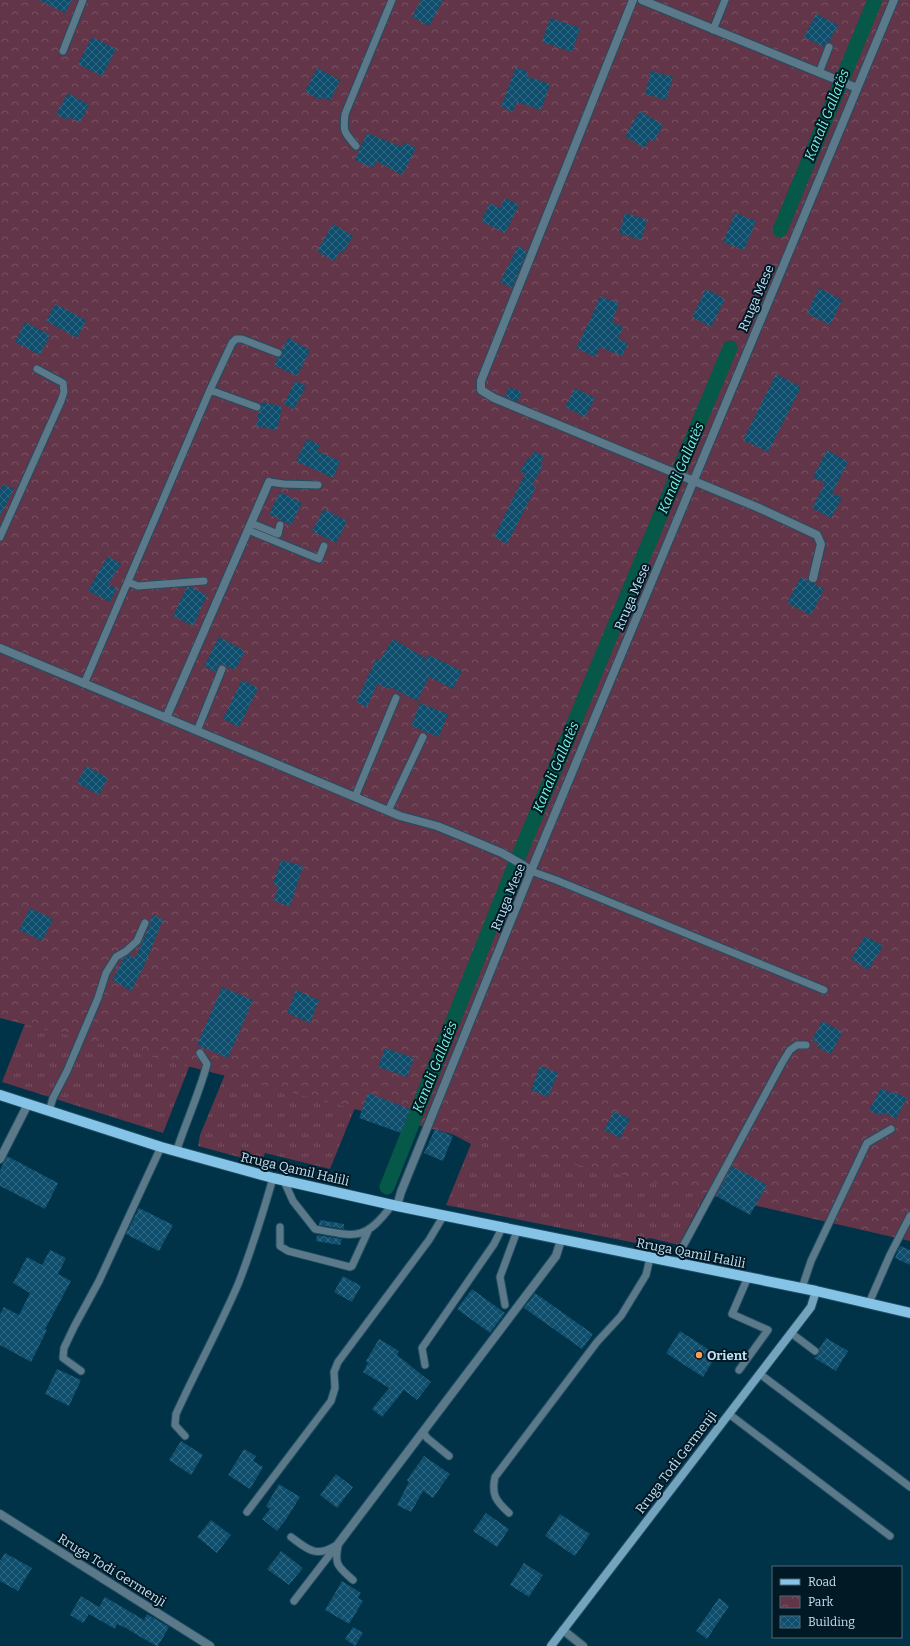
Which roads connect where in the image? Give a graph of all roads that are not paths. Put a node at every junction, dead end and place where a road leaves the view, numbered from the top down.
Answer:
1 (84, 0) edge
2 (392, 0) edge
3 (633, 0) edge
4 (642, 0) edge
5 (725, 0) edge
6 (894, 0) edge
7 (656, 3) edge
8 (712, 30) junction
9 (829, 47) dead end
10 (63, 51) dead end
11 (823, 75) junction
12 (857, 88) junction
13 (356, 146) dead end
14 (278, 354) dead end
15 (37, 369) dead end
16 (210, 390) junction
17 (257, 408) dead end
18 (690, 480) junction
19 (269, 482) joint
20 (318, 484) dead end
21 (280, 525) dead end
22 (250, 527) junction
23 (0, 537) edge
24 (324, 546) dead end
25 (812, 578) dead end
26 (204, 581) dead end
27 (128, 582) junction
28 (0, 648) edge
29 (222, 669) dead end
30 (84, 684) junction
31 (396, 698) dead end
32 (166, 718) junction
33 (197, 731) junction
34 (423, 737) dead end
35 (355, 797) junction
36 (388, 811) junction
37 (531, 871) junction
38 (145, 924) dead end
39 (824, 990) dead end
40 (806, 1045) dead end
41 (200, 1053) dead end
42 (0, 1095) edge
43 (28, 1104) junction
44 (49, 1111) junction
45 (891, 1129) dead end
46 (161, 1147) junction
47 (176, 1152) junction
48 (0, 1159) edge
49 (273, 1178) junction
50 (284, 1181) junction
51 (395, 1206) junction
52 (444, 1215) junction
53 (910, 1216) edge
54 (280, 1227) dead end
55 (502, 1228) junction
56 (369, 1229) junction
57 (517, 1231) junction
58 (561, 1240) junction
59 (650, 1258) junction
60 (679, 1263) junction
61 (748, 1277) junction
62 (802, 1288) junction
63 (816, 1291) junction
64 (869, 1303) junction
65 (505, 1305) dead end
66 (910, 1313) edge
67 (791, 1333) junction
68 (815, 1351) dead end
69 (425, 1365) dead end
70 (739, 1370) dead end
71 (81, 1371) dead end
72 (760, 1374) junction
73 (729, 1414) junction
74 (423, 1432) junction
75 (185, 1436) dead end
76 (449, 1456) dead end
77 (910, 1486) edge
78 (247, 1512) dead end
79 (509, 1513) dead end
80 (0, 1514) edge
81 (890, 1536) dead end
82 (291, 1537) dead end
83 (338, 1544) junction
84 (353, 1580) dead end
85 (294, 1601) dead end
86 (563, 1630) junction
87 (210, 1646) edge
88 (551, 1646) edge
89 (583, 1646) edge

1 - 10 lane
2 - 13 lane
3 - 18 street
4 - 7 street
5 - 8 lane
6 - 12 street, Rruga Mese
7 - 8 street
8 - 11 street
9 - 11 lane
11 - 12 street
12 - 18 street, Rruga Mese
14 - 16 lane
15 - 23 lane
16 - 17 lane
16 - 27 lane
18 - 25 street
18 - 37 street, Rruga Mese
19 - 20 lane
19 - 22 street
21 - 22 lane
22 - 24 lane
22 - 32 street
26 - 27 lane
27 - 30 lane
28 - 30 street
29 - 33 lane
30 - 32 street
31 - 35 lane
32 - 33 street
33 - 35 street
34 - 36 lane
35 - 36 street
36 - 37 street
37 - 39 lane
37 - 51 street, Rruga Mese
38 - 44 lane
40 - 60 lane
41 - 47 lane
42 - 43 main road, Rruga Qamil Halili
43 - 44 main road, Rruga Qamil Halili
43 - 48 street
44 - 46 main road, Rruga Qamil Halili
45 - 62 lane
46 - 47 main road, Rruga Qamil Halili
46 - 71 lane
47 - 49 main road, Rruga Qamil Halili
49 - 50 main road, Rruga Qamil Halili
49 - 75 lane
50 - 51 main road, Rruga Qamil Halili
50 - 56 lane
51 - 52 main road, Rruga Qamil Halili
51 - 56 lane
52 - 55 main road, Rruga Qamil Halili
52 - 78 lane
53 - 64 lane
54 - 56 lane
55 - 57 main road, Rruga Qamil Halili
55 - 69 lane
57 - 58 main road, Rruga Qamil Halili
57 - 65 lane
58 - 59 main road, Rruga Qamil Halili
58 - 74 street
59 - 60 main road, Rruga Qamil Halili
59 - 79 lane
60 - 61 main road, Rruga Qamil Halili
61 - 62 main road, Rruga Qamil Halili
61 - 70 lane
62 - 63 main road, Rruga Qamil Halili
63 - 64 main road, Rruga Qamil Halili
63 - 67 street, Rruga Todi Germenji
64 - 66 main road, Rruga Qamil Halili
67 - 68 lane
67 - 72 street, Rruga Todi Germenji
72 - 73 street, Rruga Todi Germenji
72 - 77 lane
73 - 81 lane
73 - 86 street, Rruga Todi Germenji
74 - 76 lane
74 - 83 street
80 - 87 street, Rruga Todi Germenji
82 - 83 lane
83 - 84 lane
83 - 85 lane
86 - 88 street, Rruga Todi Germenji
86 - 89 street

